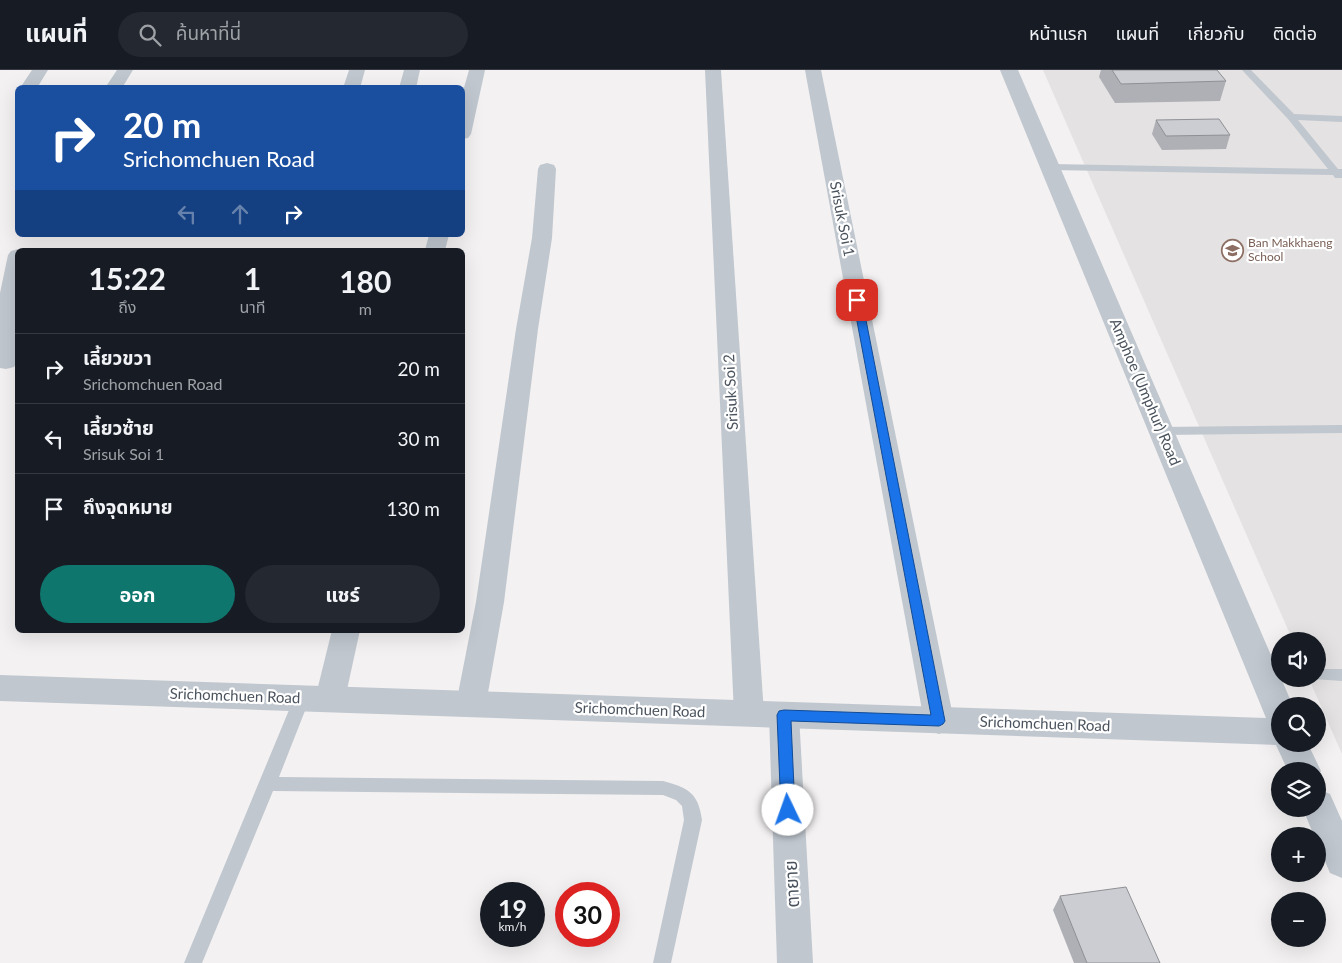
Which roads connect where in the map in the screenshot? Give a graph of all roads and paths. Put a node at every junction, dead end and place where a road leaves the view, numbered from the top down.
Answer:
1 (40, 70) edge
2 (125, 70) edge
3 (358, 70) edge
4 (412, 70) edge
5 (478, 70) edge
6 (713, 70) edge
7 (813, 70) edge
8 (1010, 70) edge
9 (1246, 70) edge
10 (30, 85) edge
11 (114, 85) edge
12 (352, 85) edge
13 (408, 85) edge
14 (1291, 117) junction
15 (1342, 120) edge
16 (465, 122) edge
17 (1051, 167) junction
18 (547, 169) dead end
19 (1339, 172) edge
20 (1342, 180) edge
21 (15, 273) edge
22 (8, 316) edge
23 (8, 361) edge
24 (1342, 429) edge
25 (1161, 431) junction
26 (345, 633) edge
27 (1271, 674) edge
28 (1326, 675) edge
29 (1342, 675) edge
30 (0, 688) edge
31 (316, 699) junction
32 (471, 704) junction
33 (749, 714) junction
34 (784, 715) junction
35 (939, 721) junction
36 (1271, 732) edge
37 (268, 784) junction
38 (1323, 817) edge
39 (1342, 862) edge
40 (192, 963) edge
41 (662, 963) edge
42 (795, 963) edge

1 - 10 street
2 - 11 street
3 - 12 street
4 - 13 street
5 - 16 street
6 - 33 street, Srisuk Soi 2
7 - 35 street, Srisuk Soi 1
8 - 17 street, Amphoe (Umphur) Road
9 - 14 lane
14 - 15 lane
14 - 19 lane
17 - 19 lane
17 - 25 street, Amphoe (Umphur) Road
18 - 32 street
19 - 20 lane
21 - 22 street
22 - 23 street
24 - 25 lane
25 - 27 street, Amphoe (Umphur) Road
26 - 31 street
28 - 29 lane
30 - 31 street, Srichomchuen Road
31 - 32 street, Srichomchuen Road
31 - 37 lane
32 - 33 street, Srichomchuen Road
33 - 34 street, Srichomchuen Road
34 - 35 street, Srichomchuen Road
34 - 42 street, ตายาย
35 - 36 street, Srichomchuen Road
37 - 40 lane
37 - 41 lane
38 - 39 street

